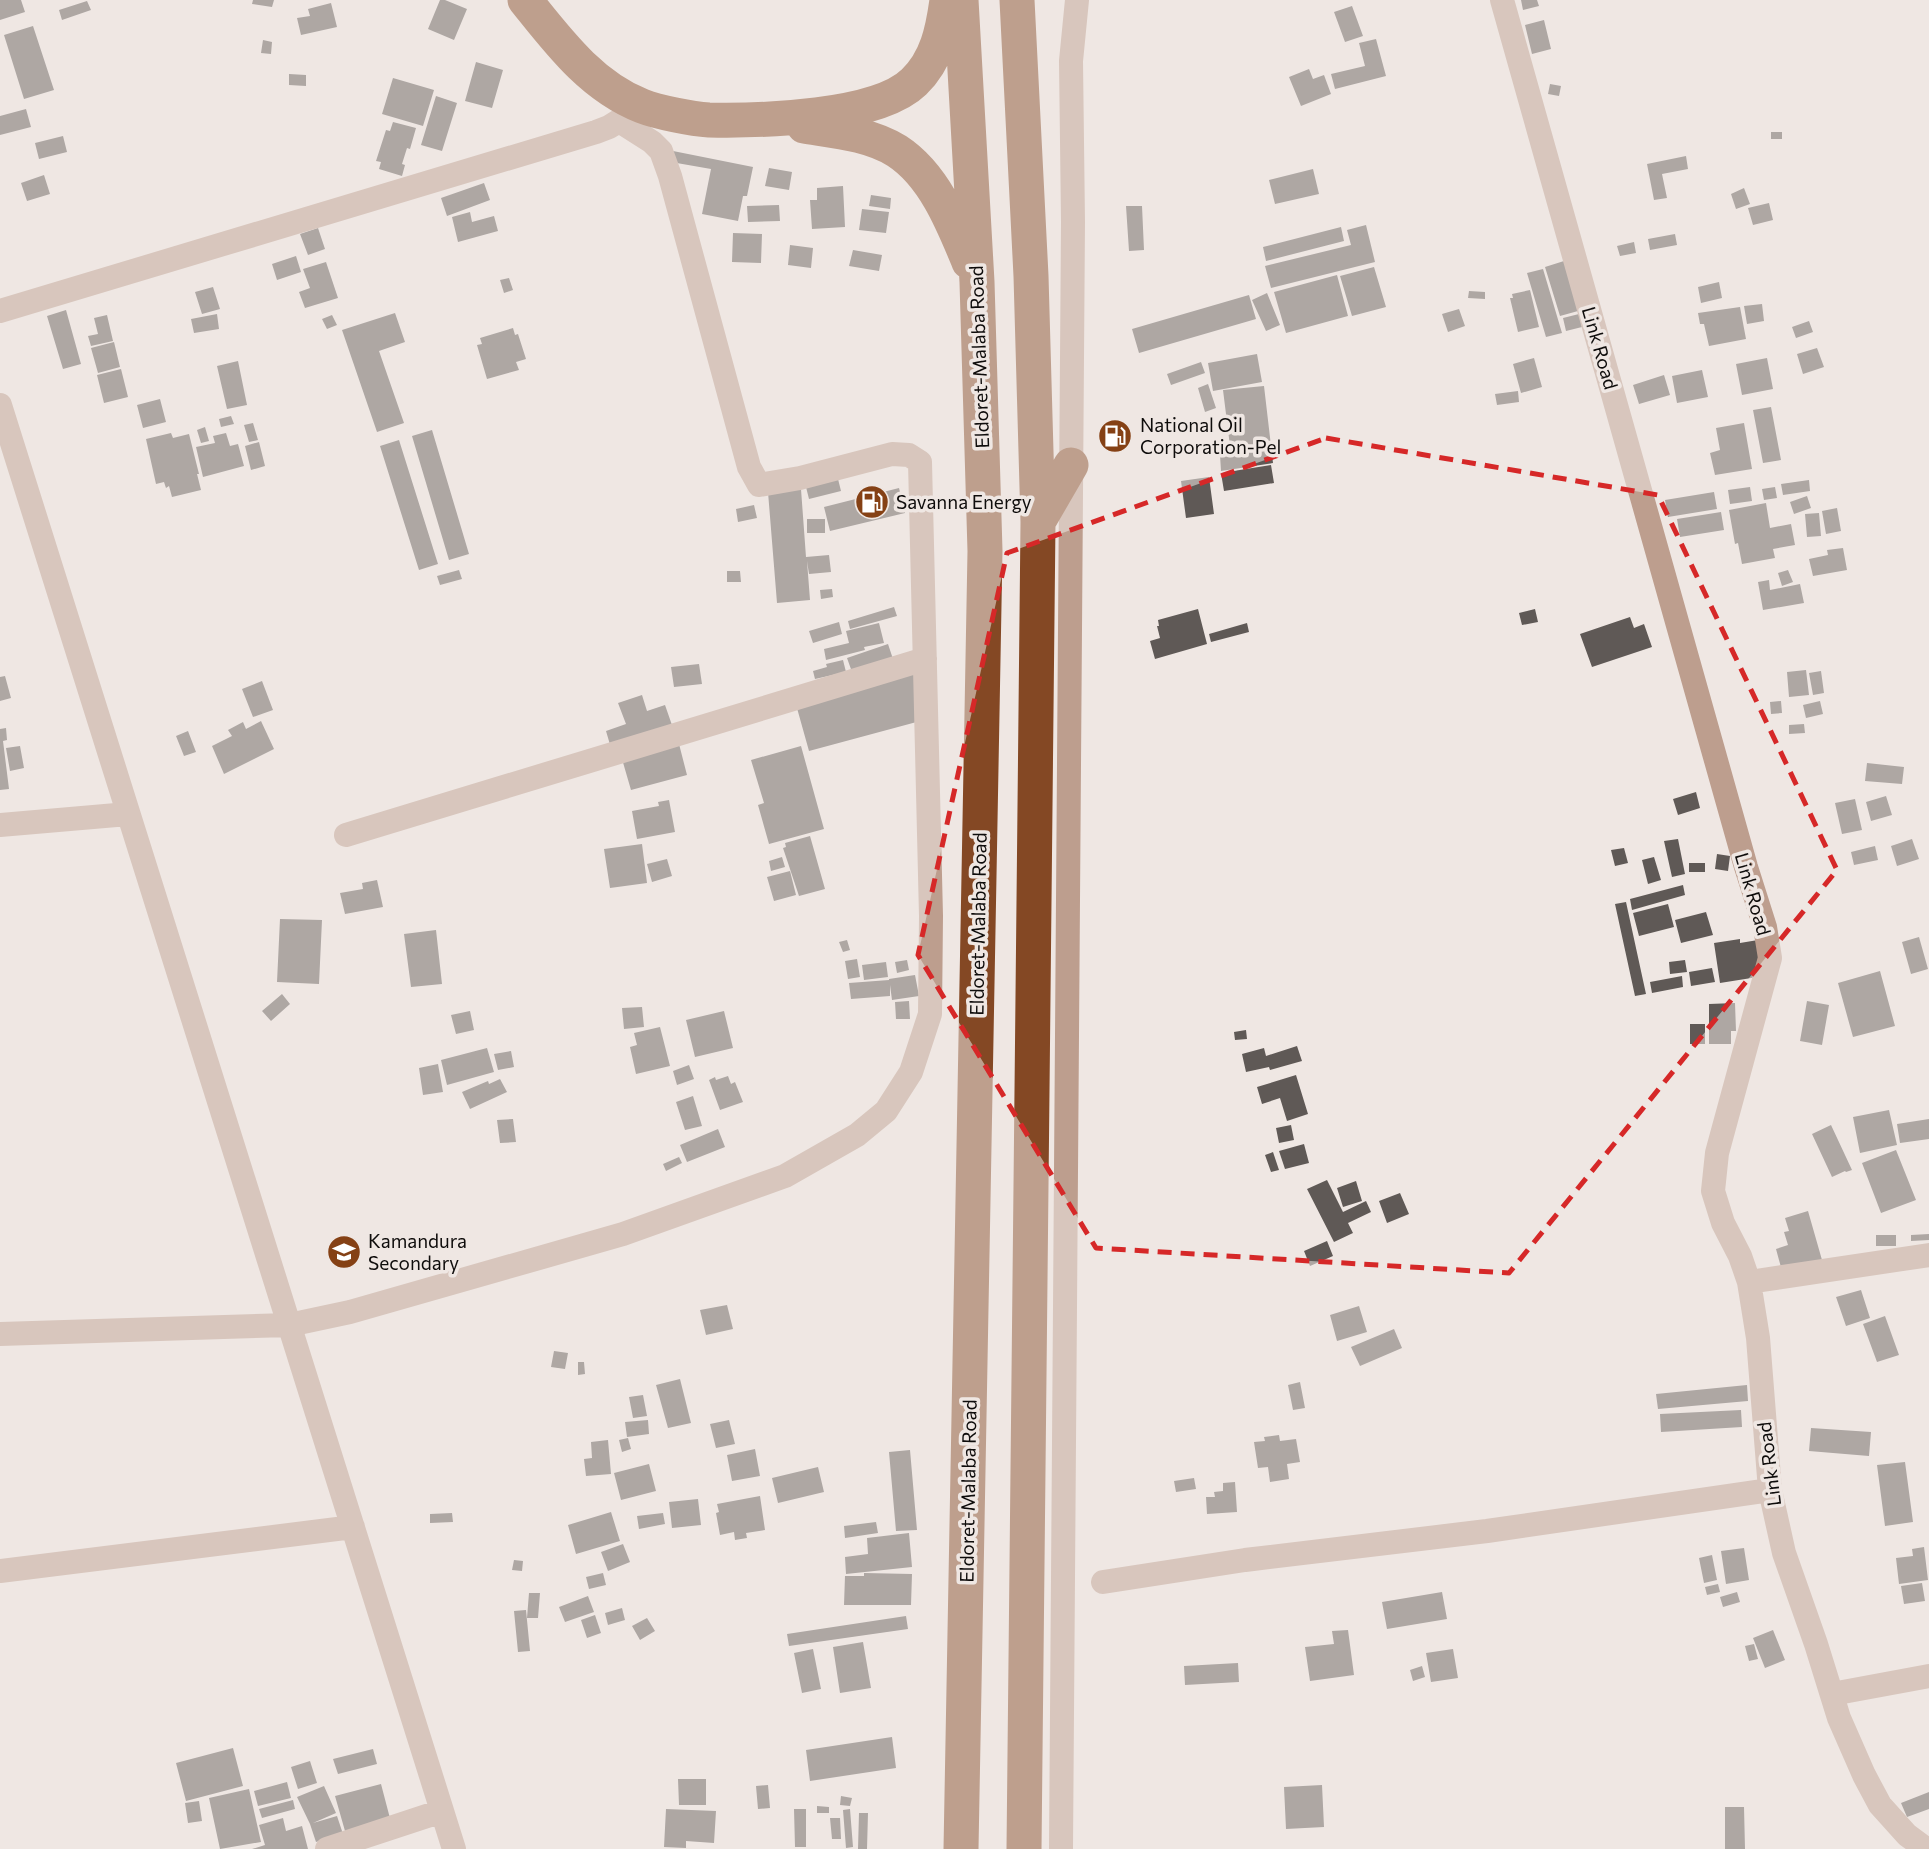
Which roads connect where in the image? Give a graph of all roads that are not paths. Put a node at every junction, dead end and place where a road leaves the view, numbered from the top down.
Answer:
1 (525, 0) edge
2 (947, 0) edge
3 (961, 0) edge
4 (1017, 0) edge
5 (1077, 0) edge
6 (1502, 0) edge
7 (631, 114) junction
8 (774, 119) junction
9 (977, 282) junction
10 (0, 311) edge
11 (0, 404) edge
12 (1071, 465) junction
13 (1038, 522) junction
14 (925, 659) junction
15 (128, 814) junction
16 (0, 825) edge
17 (346, 835) dead end
18 (1929, 1255) edge
19 (1749, 1282) junction
20 (289, 1325) junction
21 (0, 1334) edge
22 (1770, 1490) junction
23 (353, 1527) junction
24 (0, 1571) edge
25 (1103, 1582) dead end
26 (1929, 1676) edge
27 (1832, 1694) junction
28 (442, 1811) junction
29 (327, 1849) edge
30 (454, 1849) edge
31 (961, 1849) edge
32 (1024, 1849) edge
33 (1061, 1849) edge
34 (1926, 1849) edge

1 - 7 highway
2 - 8 highway
3 - 9 highway, Eldoret-Malaba Road
4 - 13 highway
5 - 12 street
6 - 19 street, Link Road
7 - 8 highway
7 - 10 street
7 - 14 street
8 - 9 highway
9 - 31 highway, Eldoret-Malaba Road
11 - 15 street
12 - 13 highway
12 - 33 street
13 - 32 highway
14 - 17 street
14 - 20 street
15 - 16 street
15 - 20 street
18 - 19 street
19 - 22 street, Link Road
20 - 21 street
20 - 23 street
22 - 25 street
22 - 27 street, Link Road
23 - 24 street
23 - 28 street
26 - 27 street
27 - 34 street, Link Road
28 - 29 street
28 - 30 street

